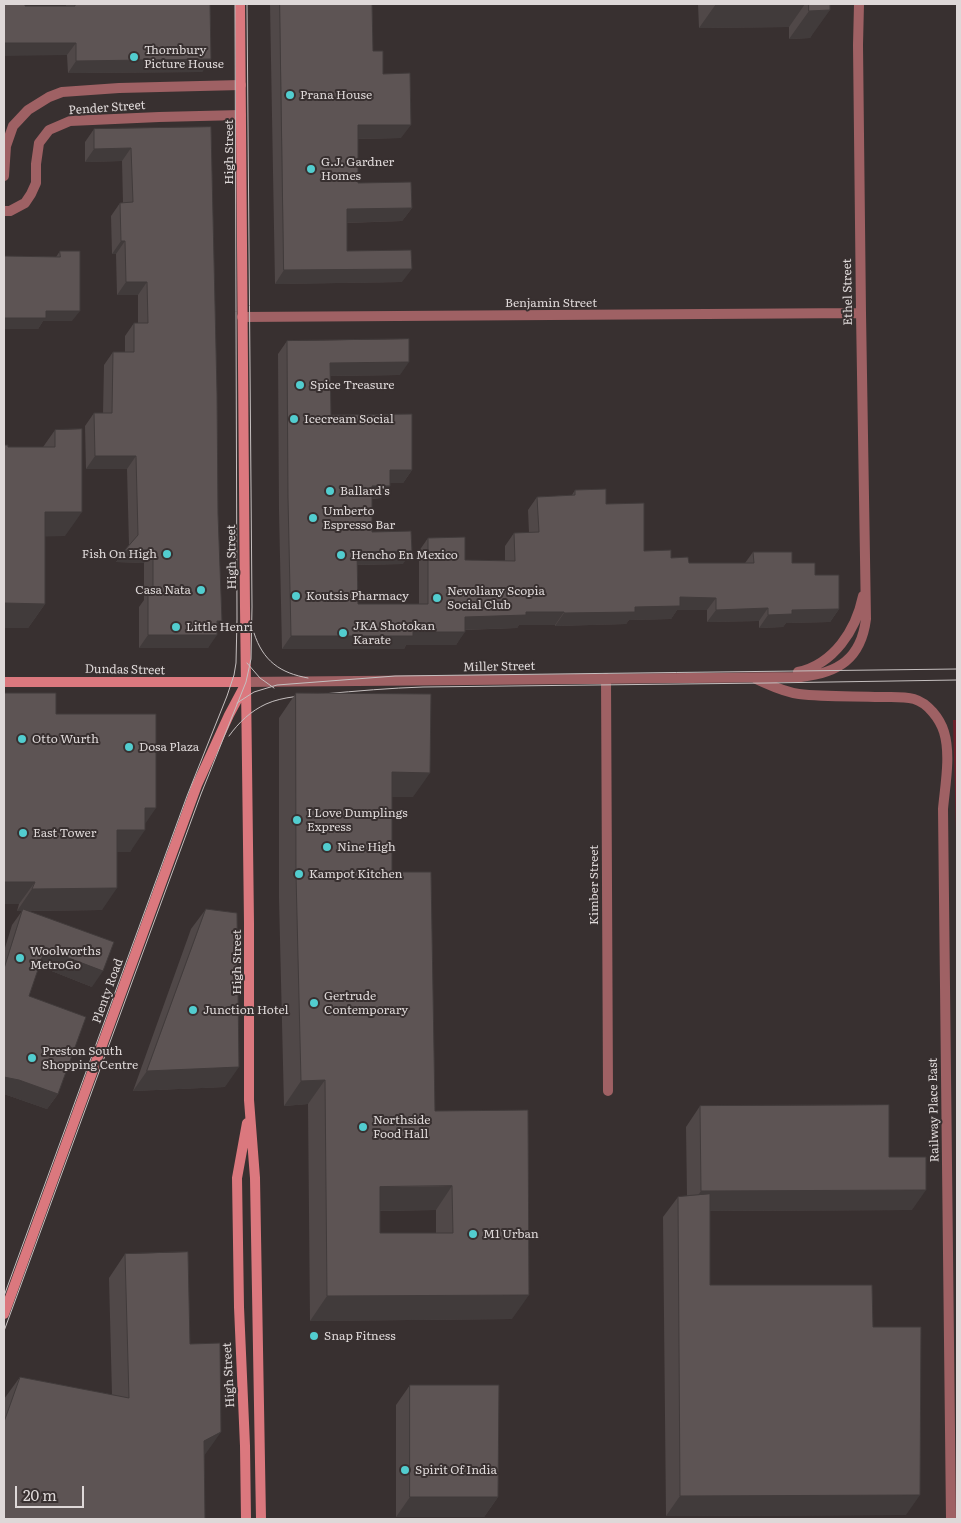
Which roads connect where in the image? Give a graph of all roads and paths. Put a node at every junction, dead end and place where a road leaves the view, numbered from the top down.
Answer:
1 (240, 4) edge
2 (859, 4) edge
3 (241, 85) junction
4 (242, 115) junction
5 (4, 176) edge
6 (4, 211) edge
7 (860, 313) junction
8 (242, 317) junction
9 (866, 581) junction
10 (841, 665) joint
11 (814, 667) joint
12 (752, 677) junction
13 (774, 677) junction
14 (606, 678) junction
15 (4, 682) edge
16 (246, 682) junction
17 (926, 706) joint
18 (608, 1092) dead end
19 (250, 1110) junction
20 (239, 1307) junction
21 (258, 1307) junction
22 (4, 1314) edge
23 (245, 1446) junction
24 (260, 1446) junction
25 (246, 1519) edge
26 (262, 1519) edge
27 (951, 1519) edge

1 - 3 main road, High Street
2 - 7 street, Ethel Street
3 - 4 main road, High Street
3 - 5 street, Pender Street
4 - 6 street, Pender Street
4 - 8 main road, High Street
7 - 8 street, Benjamin Street
7 - 9 street, Ethel Street
8 - 16 main road, High Street
9 - 10 street, Ethel Street
9 - 11 street, Ethel Street
10 - 13 street, Miller Street
11 - 13 street, Miller Street
12 - 13 street, Miller Street
12 - 14 street, Miller Street
12 - 17 street, Miller Street
14 - 16 street, Miller Street
14 - 18 street, Kimber Street
15 - 16 main road, Dundas Street
16 - 19 main road, High Street
16 - 22 main road, Plenty Road
17 - 27 street, Railway Place East
19 - 20 main road, High Street
19 - 21 main road, High Street
20 - 21 main road
20 - 23 main road, High Street
21 - 24 main road, High Street
23 - 24 main road
23 - 25 main road, High Street
24 - 26 main road, High Street

